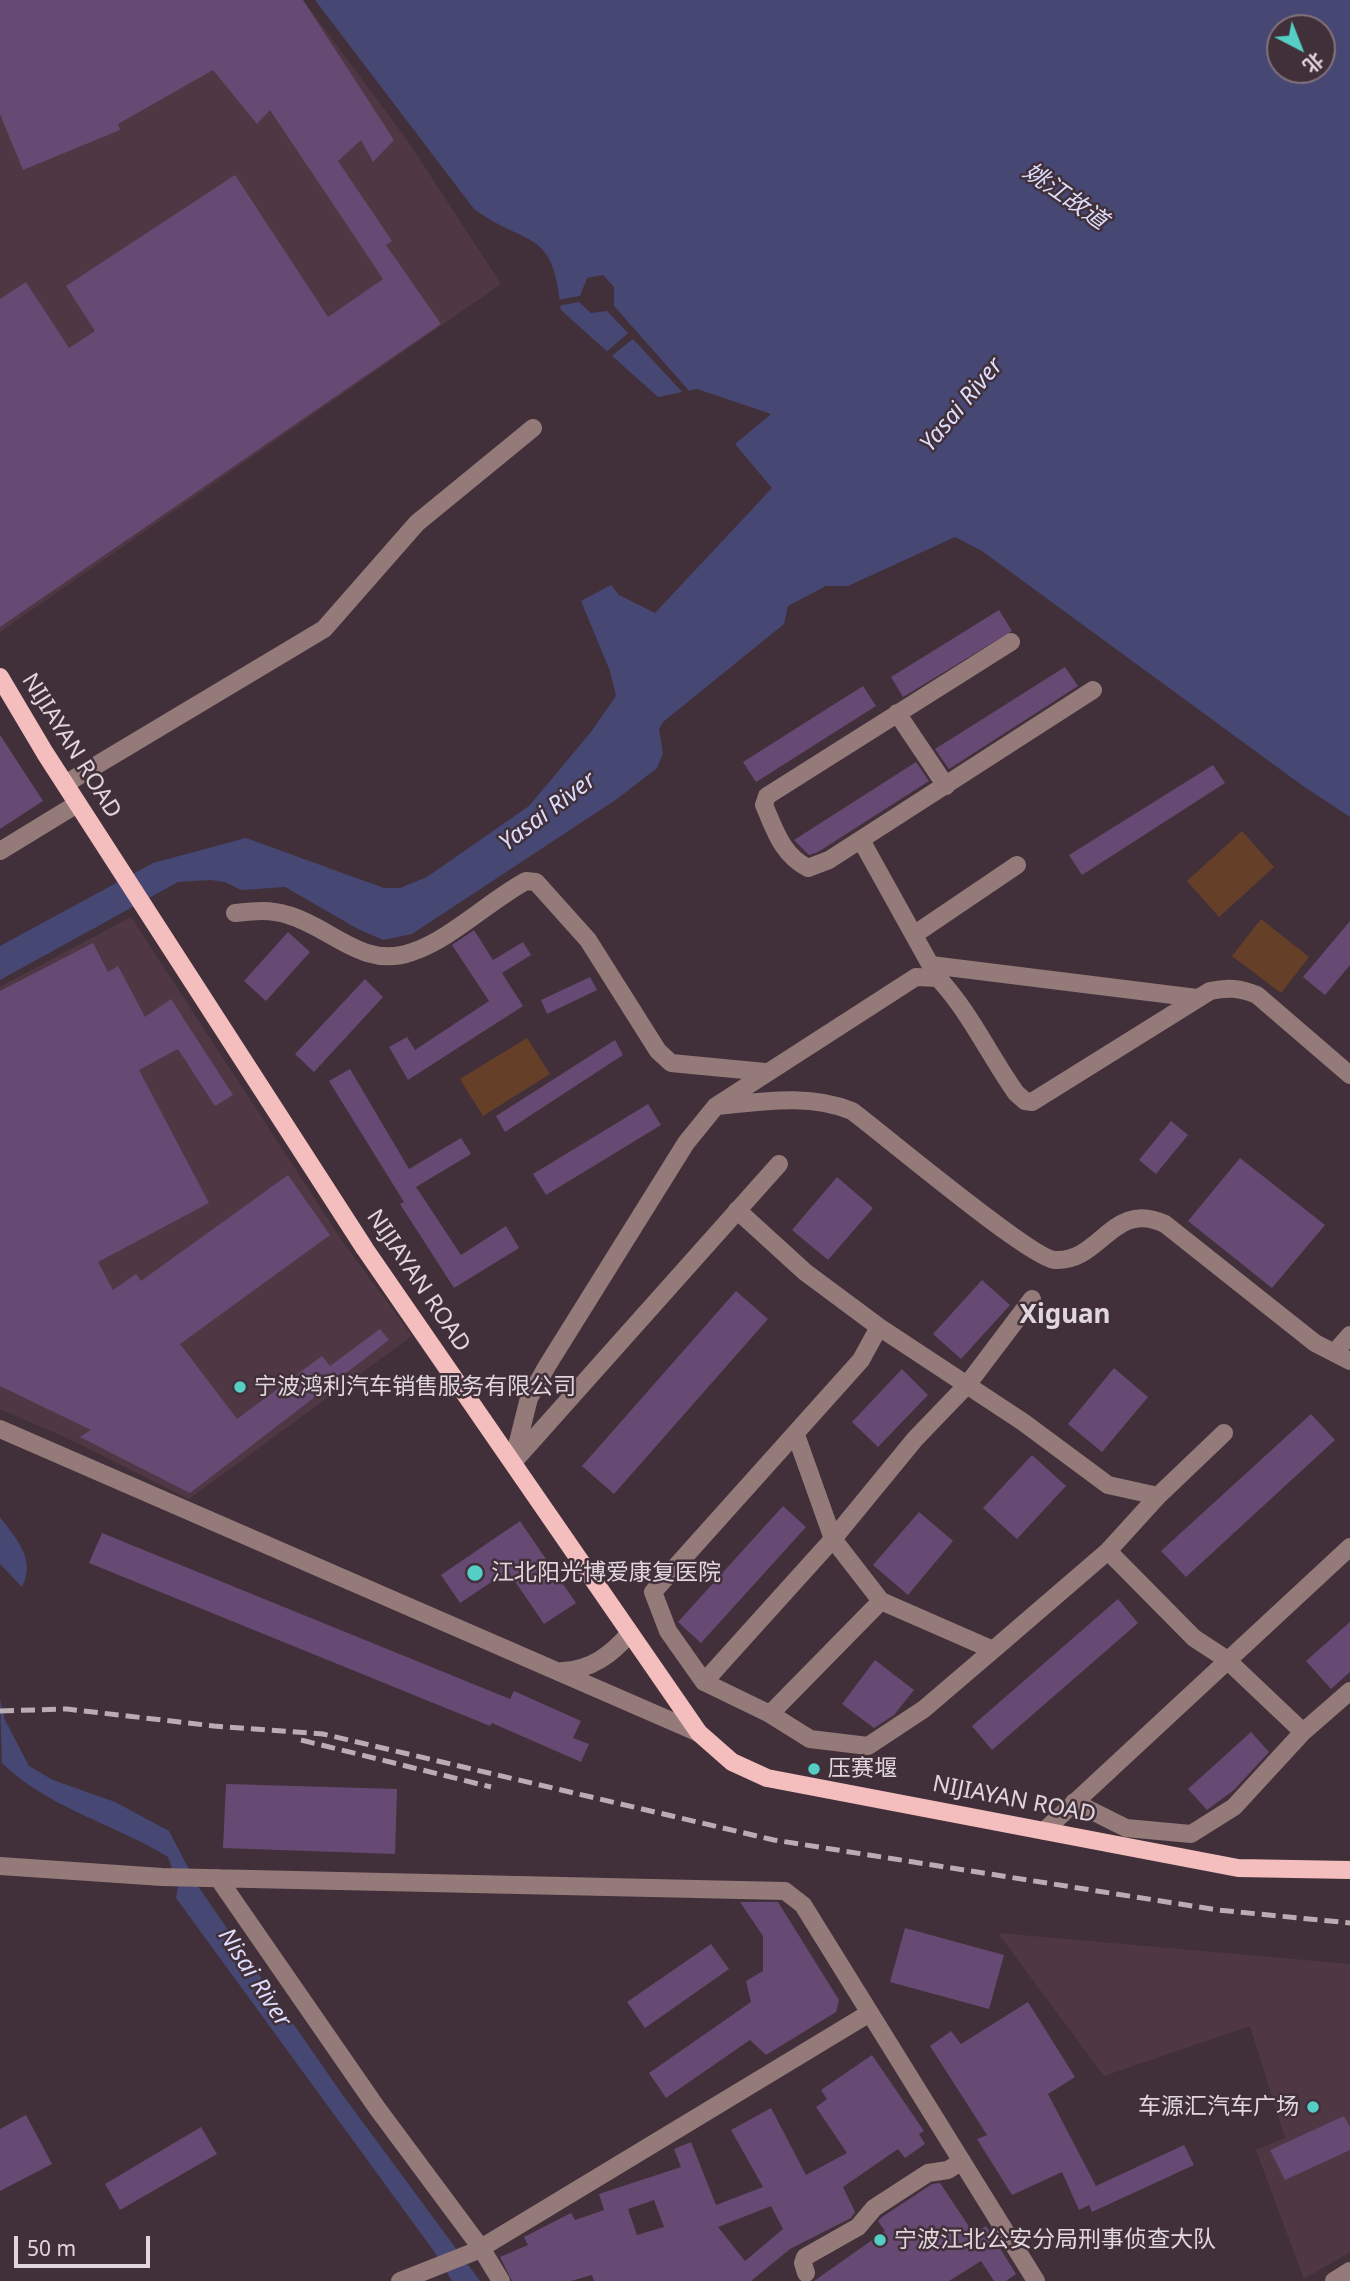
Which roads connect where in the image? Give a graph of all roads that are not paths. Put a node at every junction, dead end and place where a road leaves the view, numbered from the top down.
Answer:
1 (533, 428) dead end
2 (1011, 642) dead end
3 (0, 677) edge
4 (1093, 690) dead end
5 (897, 713) junction
6 (65, 784) junction
7 (946, 786) junction
8 (77, 804) junction
9 (861, 840) junction
10 (0, 851) edge
11 (1017, 865) dead end
12 (235, 913) dead end
13 (915, 934) junction
14 (934, 972) junction
15 (1197, 998) junction
16 (765, 1072) junction
17 (1350, 1075) edge
18 (716, 1106) junction
19 (779, 1164) dead end
20 (737, 1210) junction
21 (1032, 1299) dead end
22 (878, 1327) junction
23 (1350, 1335) edge
24 (1343, 1357) edge
25 (967, 1385) junction
26 (0, 1429) edge
27 (1224, 1433) dead end
28 (796, 1434) junction
29 (513, 1462) junction
30 (1158, 1496) junction
31 (833, 1539) junction
32 (1350, 1547) edge
33 (1108, 1551) junction
34 (881, 1601) junction
35 (630, 1633) junction
36 (993, 1650) junction
37 (1226, 1659) junction
38 (558, 1672) junction
39 (704, 1682) junction
40 (1350, 1691) edge
41 (770, 1714) junction
42 (1303, 1732) junction
43 (699, 1733) junction
44 (1074, 1802) junction
45 (1044, 1831) junction
46 (0, 1866) edge
47 (1350, 1871) edge
48 (218, 1878) junction
49 (868, 2014) junction
50 (962, 2161) junction
51 (479, 2250) junction
52 (1350, 2271) edge
53 (806, 2273) dead end
54 (400, 2281) edge
55 (501, 2281) edge
56 (1036, 2281) edge
57 (1334, 2281) edge

1 - 6 street
2 - 5 street
3 - 6 main road, NIJIAYAN ROAD
4 - 7 street
5 - 7 street
5 - 9 street
6 - 8 main road, NIJIAYAN ROAD
7 - 9 street
8 - 10 street
8 - 29 main road, NIJIAYAN ROAD
9 - 13 street
11 - 13 street
12 - 16 street
13 - 14 street
14 - 15 street
14 - 15 street
14 - 16 street
15 - 17 street
16 - 18 street
18 - 24 street
18 - 29 street
19 - 20 street
20 - 22 street
20 - 29 street
21 - 25 street
22 - 25 street
22 - 28 street
23 - 24 street
25 - 30 street
25 - 31 street
26 - 38 street
27 - 30 street
28 - 31 street
28 - 39 street
29 - 35 main road, NIJIAYAN ROAD
30 - 33 street
31 - 34 street
31 - 39 street
32 - 37 street
33 - 36 street
33 - 37 street
34 - 36 street
34 - 41 street
35 - 38 street
35 - 43 main road, NIJIAYAN ROAD
36 - 41 street
37 - 42 street
37 - 44 street
38 - 43 street
39 - 41 street
40 - 42 street
42 - 44 street
43 - 45 main road, NIJIAYAN ROAD
44 - 45 street
45 - 47 main road, NIJIAYAN ROAD
46 - 48 street
48 - 49 street
48 - 51 street
49 - 50 street
49 - 51 street
50 - 53 street
50 - 56 street
51 - 54 street
51 - 55 street
52 - 57 street

